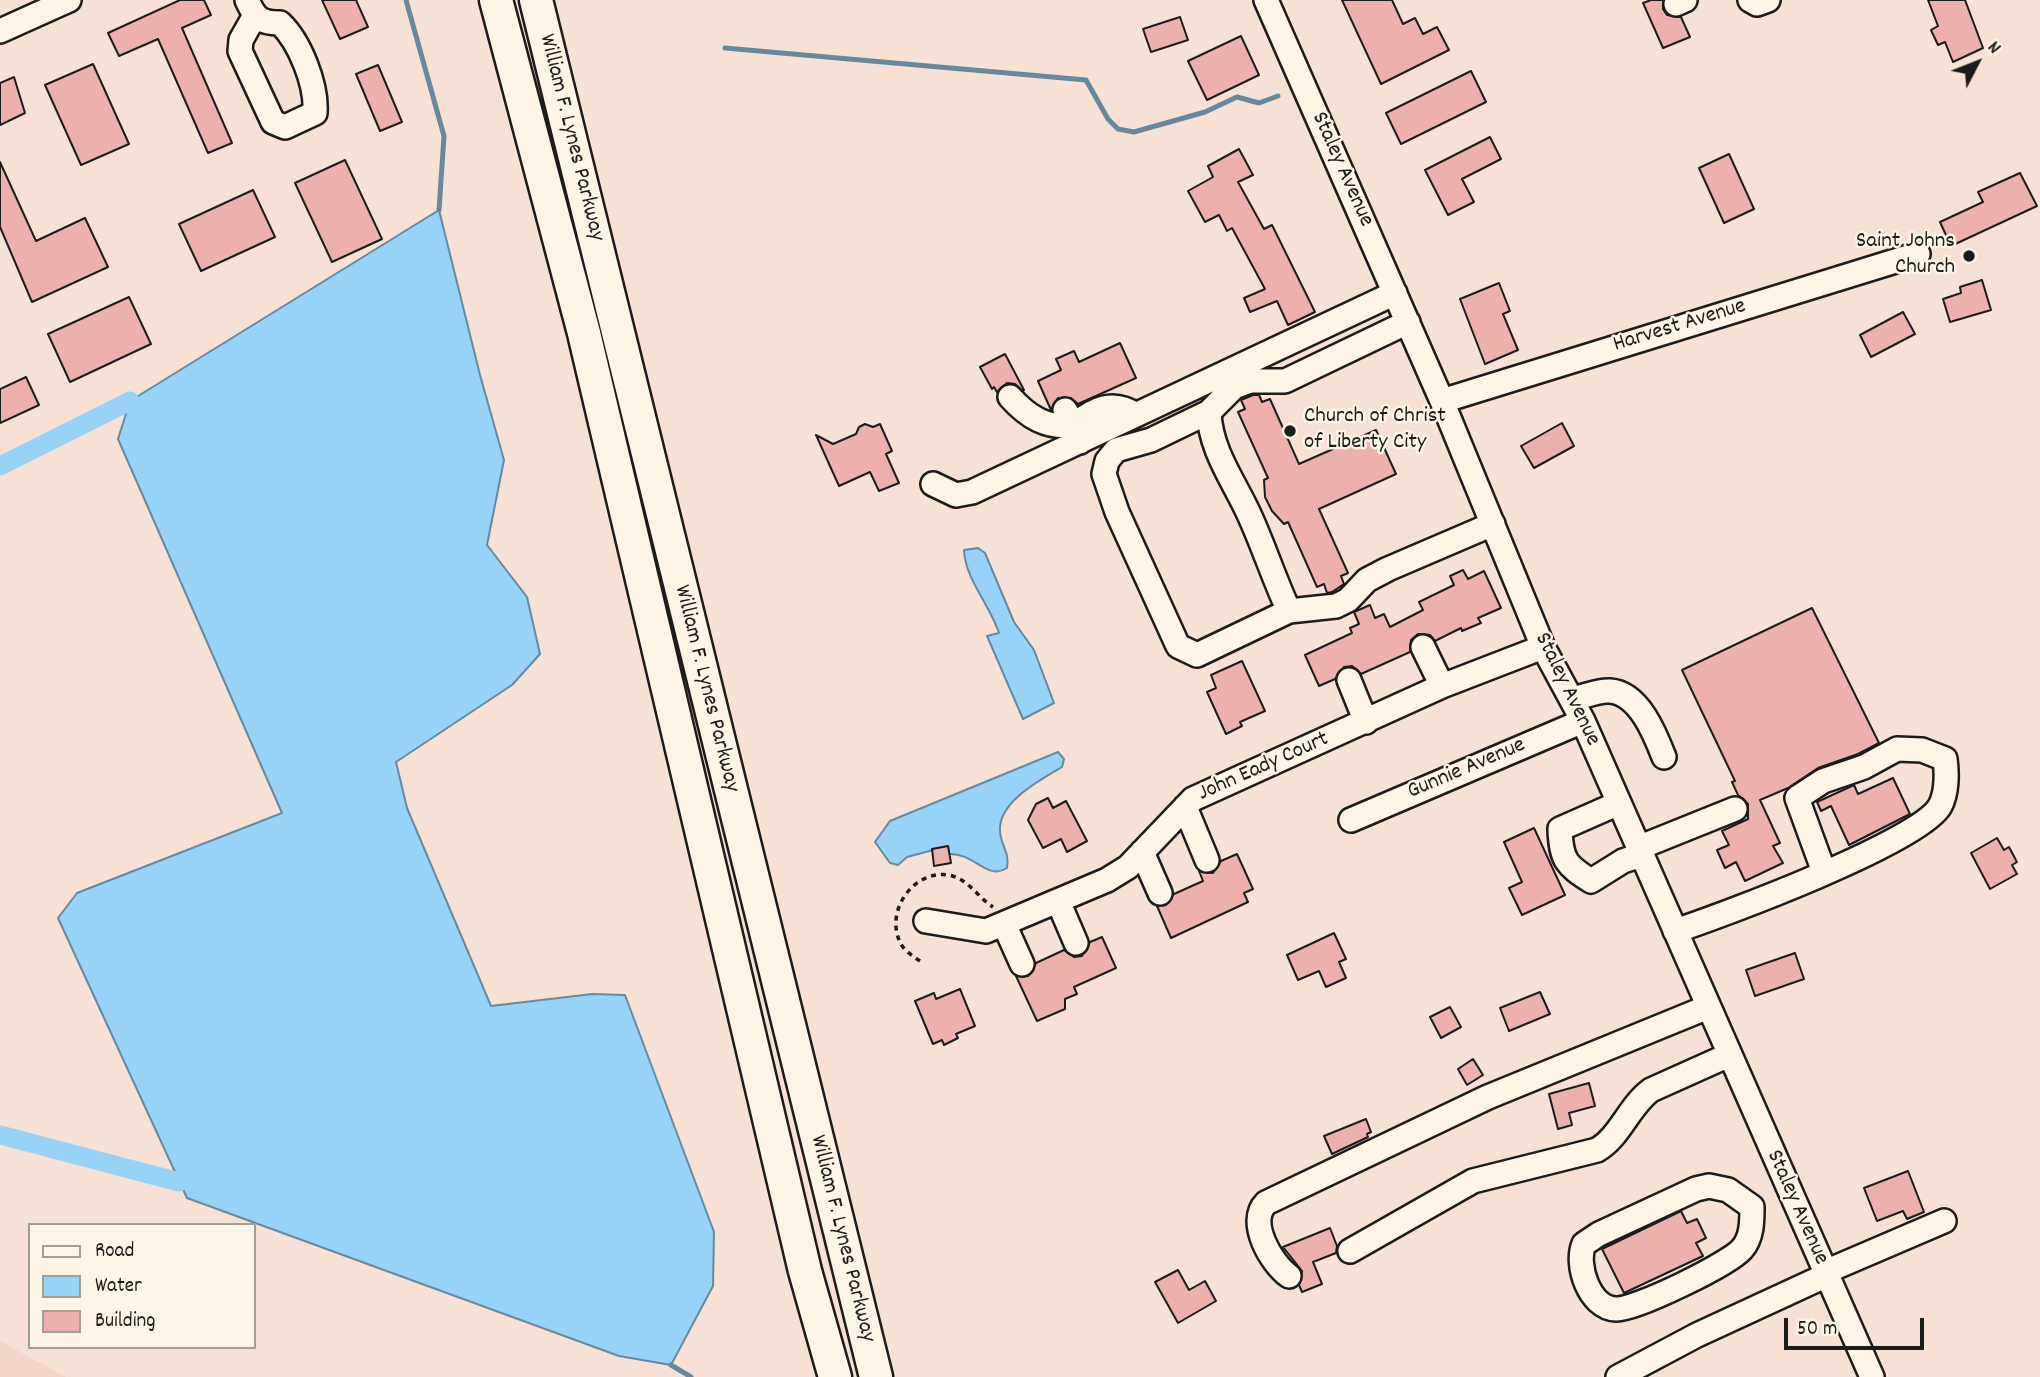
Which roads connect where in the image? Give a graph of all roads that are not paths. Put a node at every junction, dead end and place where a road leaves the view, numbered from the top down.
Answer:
1 (69, 0) edge
2 (496, 0) edge
3 (536, 0) edge
4 (1266, 0) edge
5 (1750, 0) edge
6 (1768, 0) edge
7 (250, 8) edge
8 (0, 31) edge
9 (1918, 254) dead end
10 (1395, 293) junction
11 (1408, 323) junction
12 (1010, 397) dead end
13 (1442, 401) junction
14 (1209, 412) junction
15 (1073, 426) junction
16 (933, 484) dead end
17 (1493, 524) junction
18 (1289, 611) junction
19 (1423, 647) dead end
20 (1543, 647) junction
21 (1349, 680) dead end
22 (1442, 686) junction
23 (1572, 699) junction
24 (1583, 721) junction
25 (1366, 722) junction
26 (1664, 757) dead end
27 (1619, 803) junction
28 (1185, 807) junction
29 (1735, 809) dead end
30 (1351, 820) dead end
31 (1142, 852) junction
32 (1640, 852) junction
33 (1207, 860) dead end
34 (1824, 872) junction
35 (1160, 893) dead end
36 (1058, 901) junction
37 (926, 921) dead end
38 (1004, 924) junction
39 (1675, 931) junction
40 (1076, 943) dead end
41 (1022, 964) dead end
42 (1708, 1007) junction
43 (1729, 1055) junction
44 (1788, 1190) junction
45 (1752, 1207) junction
46 (1944, 1221) dead end
47 (1350, 1251) dead end
48 (1826, 1274) junction
49 (1289, 1276) dead end
50 (835, 1377) edge
51 (876, 1377) edge
52 (1618, 1377) edge
53 (1872, 1377) edge

1 - 8 street
2 - 50 highway, William F. Lynes Parkway
3 - 51 highway, William F. Lynes Parkway
4 - 10 street, Staley Avenue
5 - 6 street
7 - 7 street
9 - 13 street, Harvest Avenue
10 - 11 street, Staley Avenue
10 - 15 street
11 - 13 street, Staley Avenue
11 - 14 street
12 - 15 street
13 - 17 street, Staley Avenue
14 - 18 street
14 - 18 street
15 - 16 street
17 - 18 street
17 - 20 street, Staley Avenue
19 - 22 street
20 - 22 street, John Eady Court
20 - 23 street, Staley Avenue
21 - 25 street
22 - 25 street, John Eady Court
23 - 24 street, Staley Avenue
23 - 26 street
24 - 27 street, Staley Avenue
24 - 30 street, Gunnie Avenue
25 - 28 street, John Eady Court
27 - 32 street, Staley Avenue
27 - 32 street
28 - 31 street, John Eady Court
28 - 33 street
29 - 32 street
31 - 35 street
31 - 36 street, John Eady Court
32 - 39 street, Staley Avenue
34 - 34 street
34 - 39 street
36 - 38 street, John Eady Court
36 - 40 street
37 - 38 street, John Eady Court
38 - 41 street
39 - 42 street, Staley Avenue
42 - 43 street, Staley Avenue
42 - 49 street
43 - 44 street, Staley Avenue
43 - 47 street
44 - 45 street
44 - 48 street, Staley Avenue
45 - 45 street
46 - 48 street
48 - 52 street
48 - 53 street, Staley Avenue

